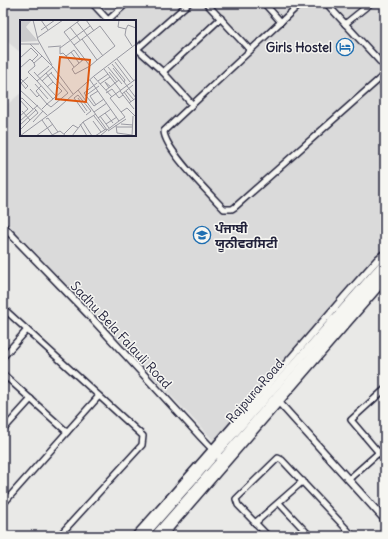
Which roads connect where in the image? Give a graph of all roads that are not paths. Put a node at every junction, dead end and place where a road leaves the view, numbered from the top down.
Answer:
1 (92, 3) edge
2 (127, 3) edge
3 (189, 3) edge
4 (206, 3) edge
5 (264, 3) edge
6 (301, 3) edge
7 (326, 3) edge
8 (371, 3) edge
9 (220, 18) junction
10 (109, 20) edge
11 (281, 22) junction
12 (346, 24) junction
13 (136, 48) edge
14 (250, 50) junction
15 (385, 66) edge
16 (163, 72) junction
17 (385, 74) edge
18 (192, 104) junction
19 (3, 226) edge
20 (385, 253) edge
21 (385, 262) edge
22 (385, 272) edge
23 (385, 280) edge
24 (3, 308) edge
25 (27, 330) junction
26 (3, 357) edge
27 (3, 374) edge
28 (385, 389) edge
29 (99, 396) junction
30 (275, 398) junction
31 (31, 399) junction
32 (3, 430) edge
33 (66, 432) junction
34 (385, 447) edge
35 (217, 453) junction
36 (379, 453) junction
37 (385, 460) edge
38 (349, 479) junction
39 (304, 481) junction
40 (279, 503) junction
41 (3, 504) edge
42 (385, 520) edge
43 (255, 523) junction
44 (59, 536) edge
45 (135, 536) edge
46 (143, 536) edge
47 (155, 536) edge
48 (163, 536) edge
49 (268, 536) edge
50 (310, 536) edge
51 (353, 536) edge

1 - 10 street
2 - 10 street
3 - 13 street
4 - 9 street
5 - 11 street
6 - 11 street
7 - 12 street
8 - 12 street
9 - 14 street
9 - 16 street
11 - 14 street
12 - 15 street
13 - 16 street
14 - 18 street
16 - 18 street
17 - 18 street
19 - 35 street, Sadhu Bela Falauli Road
20 - 35 street
21 - 30 highway, Rajpura Road
22 - 30 highway, Rajpura Road
23 - 30 street
24 - 25 street
25 - 26 street
25 - 29 street
27 - 31 street
28 - 36 street
29 - 33 street
29 - 44 street
30 - 35 highway, Rajpura Road
30 - 38 street
30 - 48 street
31 - 32 street
31 - 33 street
33 - 41 street
34 - 36 street
35 - 45 street
35 - 46 highway, Rajpura Road
35 - 47 highway
36 - 37 street
36 - 38 street
38 - 42 street
39 - 40 street
39 - 43 street
39 - 51 street
40 - 43 street
40 - 50 street
43 - 49 street

